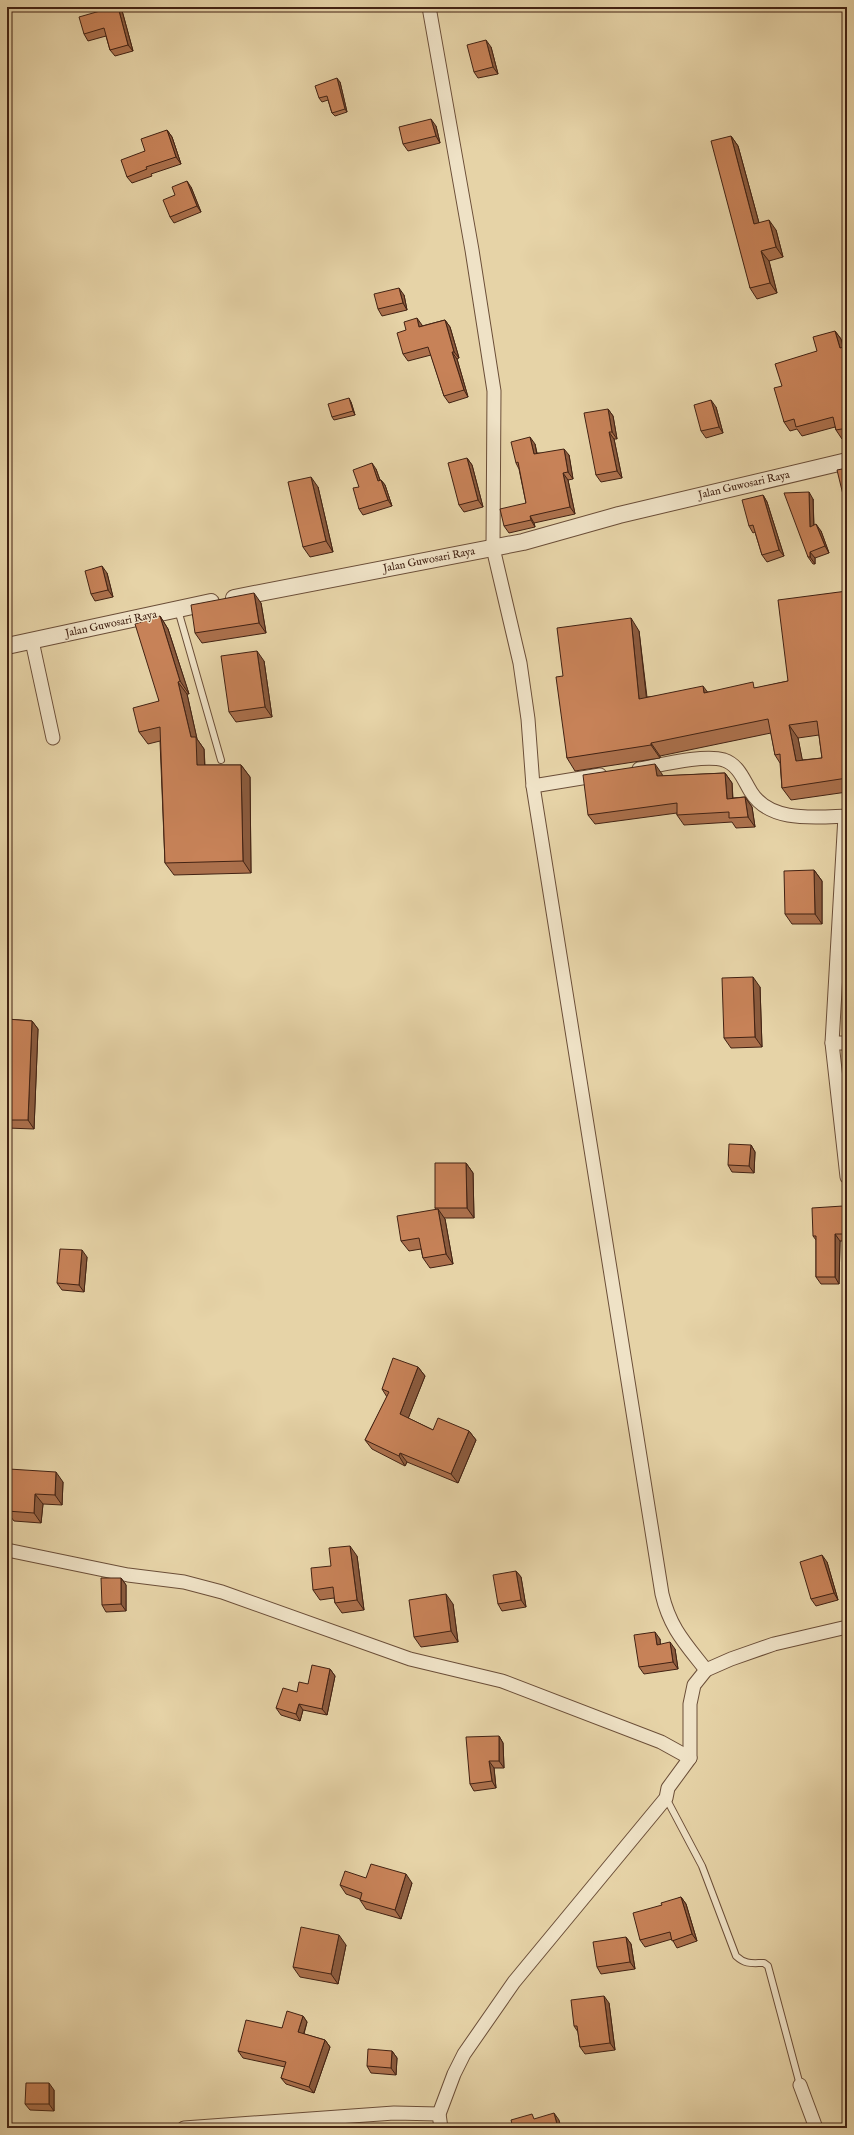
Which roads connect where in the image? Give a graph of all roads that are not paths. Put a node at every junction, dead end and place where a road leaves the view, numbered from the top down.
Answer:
1 (429, 7) edge
2 (847, 461) edge
3 (493, 548) junction
4 (178, 610) junction
5 (32, 641) junction
6 (7, 646) edge
7 (53, 738) dead end
8 (221, 760) dead end
9 (625, 771) edge
10 (609, 774) edge
11 (533, 786) junction
12 (846, 816) edge
13 (832, 1043) junction
14 (847, 1043) edge
15 (847, 1177) edge
16 (7, 1550) edge
17 (847, 1627) edge
18 (706, 1670) junction
19 (690, 1758) junction
20 (666, 1798) junction
21 (800, 2085) joint
22 (439, 2114) junction
23 (184, 2128) edge
24 (441, 2128) edge
25 (816, 2128) edge

1 - 3 street
2 - 3 street, Jalan Guwosari Raya
3 - 4 street, Jalan Guwosari Raya
3 - 11 street
4 - 5 street, Jalan Guwosari Raya
4 - 8 lane
5 - 6 street, Jalan Guwosari Raya
5 - 7 street
9 - 12 street
10 - 11 street
11 - 18 street
12 - 13 street
13 - 14 street
13 - 15 street
16 - 19 street
17 - 18 street
18 - 19 street
19 - 20 street
20 - 21 lane
20 - 22 street
21 - 25 street
22 - 23 street
22 - 24 street

